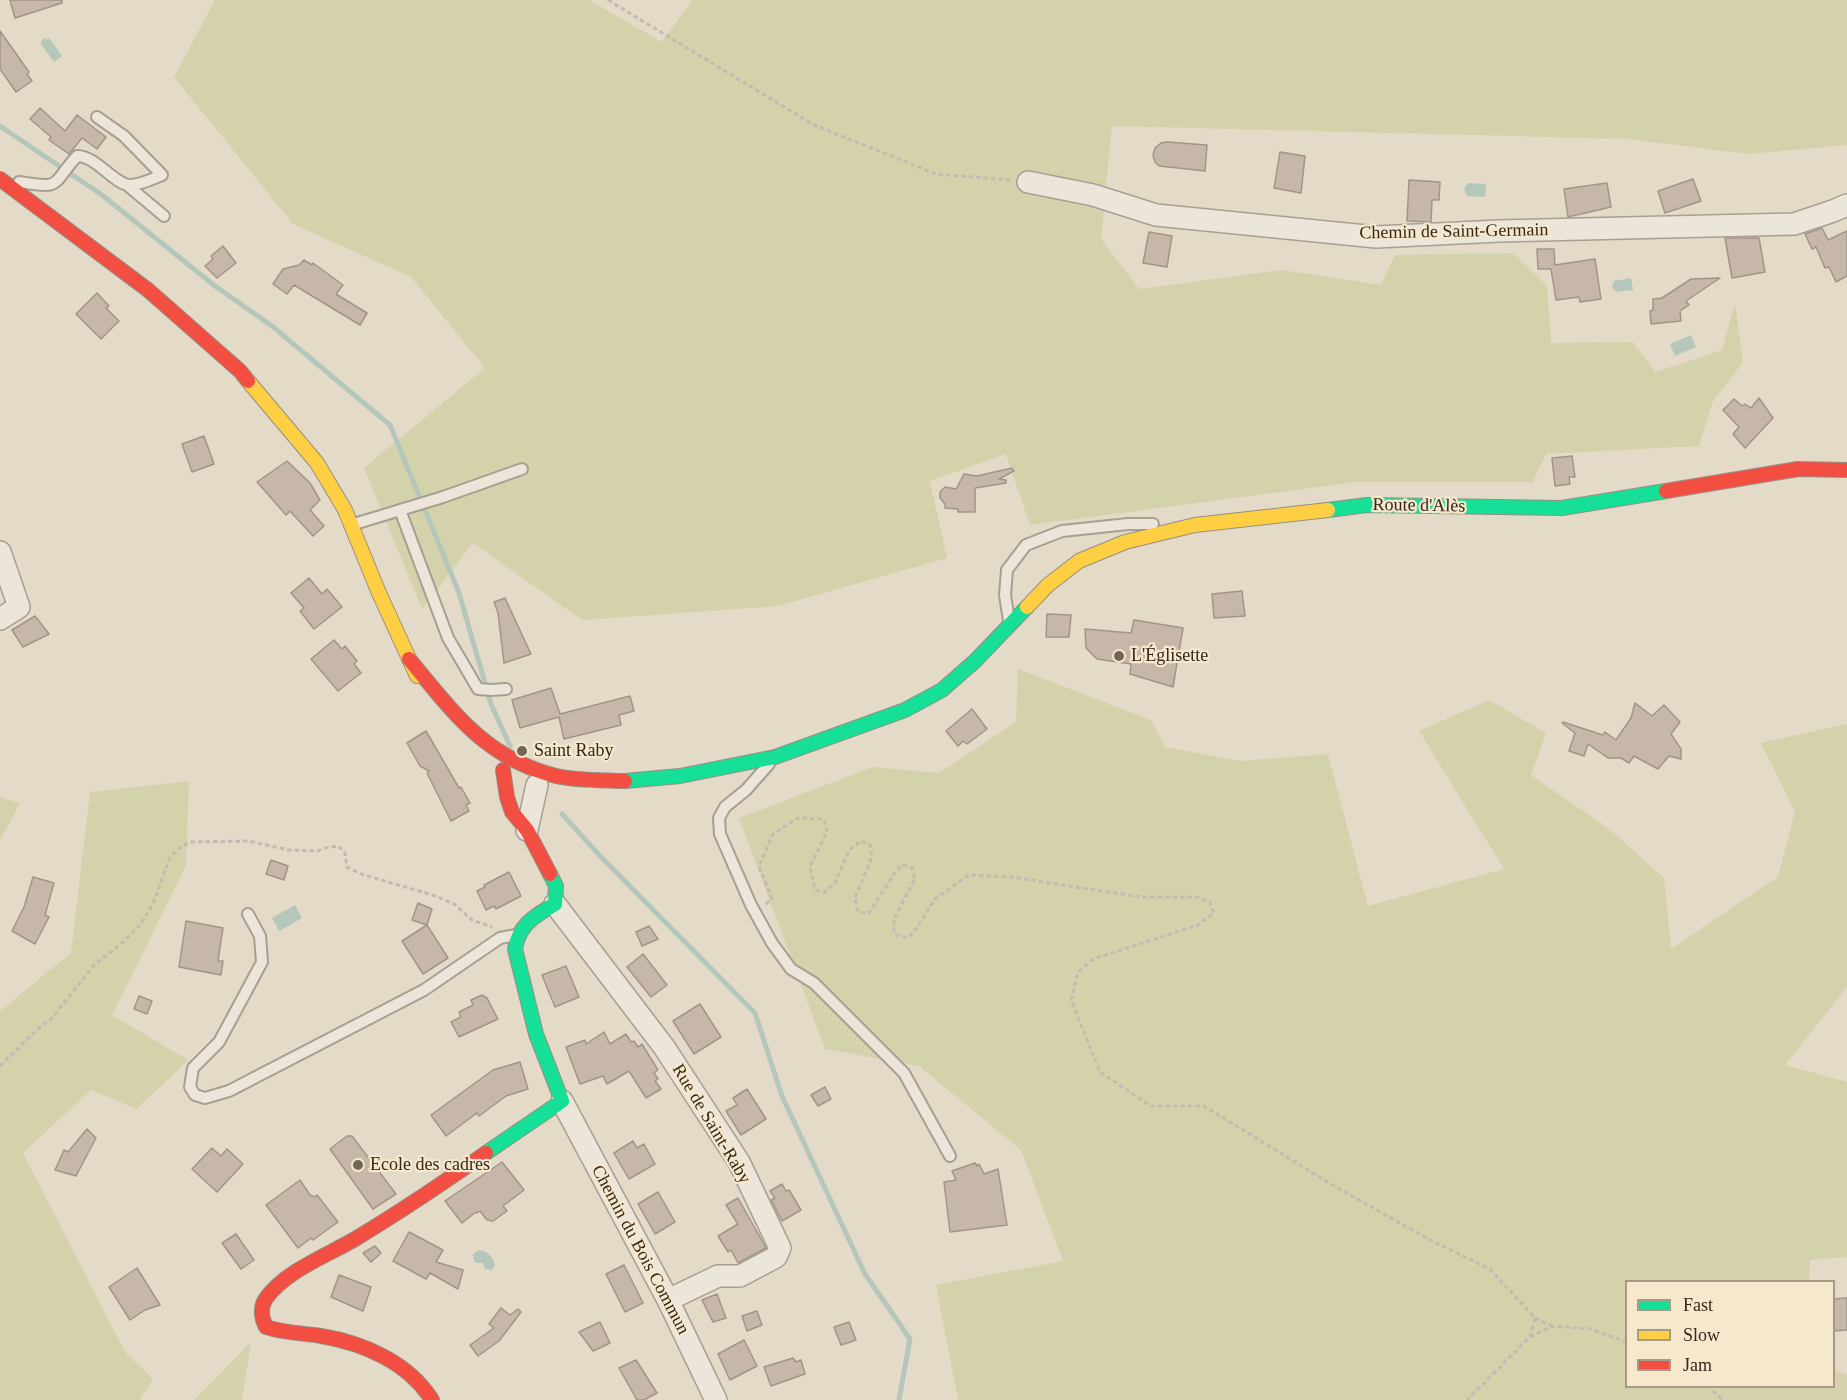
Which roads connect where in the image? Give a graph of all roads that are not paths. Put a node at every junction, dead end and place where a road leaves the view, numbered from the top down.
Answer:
1 (97, 117) dead end
2 (0, 179) edge
3 (1028, 182) road end
4 (127, 185) junction
5 (1847, 205) edge
6 (164, 216) dead end
7 (184, 324) junction
8 (217, 370) dead end
9 (269, 428) dead end
10 (522, 469) dead end
11 (1847, 470) edge
12 (326, 479) junction
13 (402, 509) junction
14 (351, 525) junction
15 (1195, 525) junction
16 (0, 552) edge
17 (0, 619) edge
18 (1013, 621) junction
19 (409, 659) junction
20 (506, 689) dead end
21 (775, 757) junction
22 (505, 768) junction
23 (680, 776) junction
24 (594, 794) dead end
25 (527, 830) junction
26 (555, 904) junction
27 (248, 914) dead end
28 (516, 935) junction
29 (562, 1101) junction
30 (950, 1156) dead end
31 (668, 1300) junction
32 (432, 1400) edge
33 (716, 1400) edge

1 - 4 lane
2 - 4 lane
2 - 7 main road
3 - 5 street, Chemin de Saint-Germain
4 - 6 lane
7 - 8 main road
7 - 12 main road
9 - 12 main road
10 - 13 lane
11 - 15 main road, Route d'Alès
12 - 14 main road
13 - 14 lane
13 - 20 lane
14 - 19 main road
15 - 18 main road, Route d'Alès
15 - 18 lane
16 - 17 street
18 - 21 main road, Route d'Alès
19 - 22 main road
19 - 23 main road
21 - 23 main road, Route d'Alès
21 - 30 lane
22 - 25 street
22 - 25 main road
23 - 24 main road
25 - 26 main road
26 - 28 main road
26 - 31 street, Rue de Saint-Raby
27 - 28 lane
28 - 29 main road
29 - 31 street, Chemin du Bois Commun
29 - 32 main road
31 - 33 street, Chemin du Bois Commun

